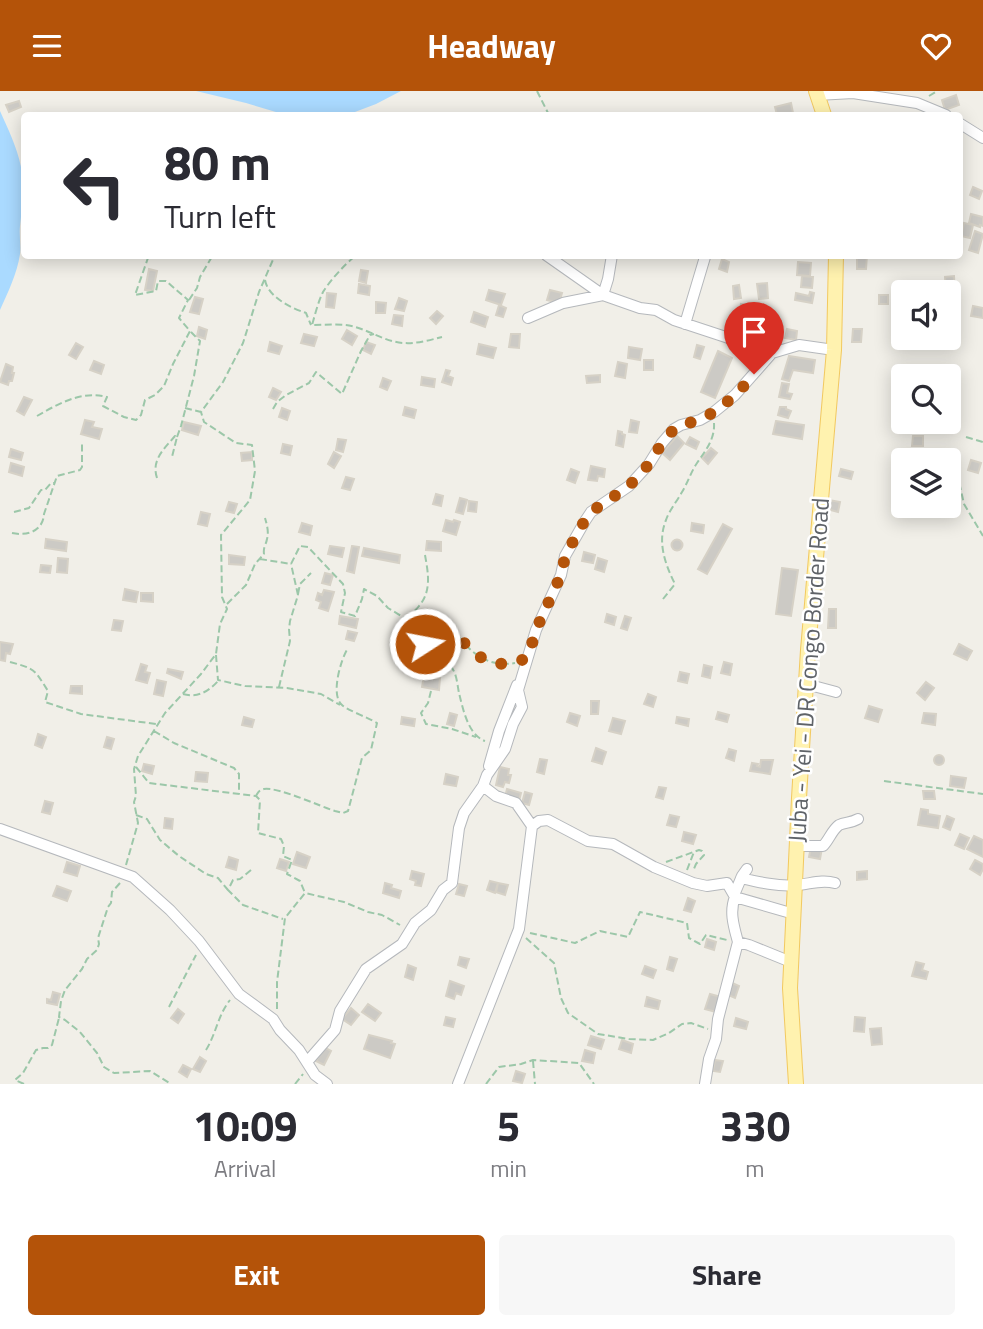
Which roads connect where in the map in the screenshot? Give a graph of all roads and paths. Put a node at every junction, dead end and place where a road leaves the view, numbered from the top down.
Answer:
1 (537, 91) edge
2 (817, 93) edge
3 (548, 112) edge
4 (823, 112) edge
5 (939, 112) edge
6 (963, 126) edge
7 (983, 138) edge
8 (148, 259) edge
9 (211, 259) edge
10 (273, 259) edge
11 (352, 259) edge
12 (551, 259) edge
13 (611, 259) edge
14 (704, 259) edge
15 (835, 259) edge
16 (265, 279) junction
17 (603, 295) junction
18 (188, 301) junction
19 (528, 318) dead end
20 (685, 324) junction
21 (312, 325) junction
22 (190, 331) junction
23 (375, 334) junction
24 (442, 337) dead end
25 (834, 350) junction
26 (772, 353) junction
27 (184, 408) junction
28 (273, 409) dead end
29 (201, 412) junction
30 (714, 412) junction
31 (37, 416) dead end
32 (177, 437) junction
33 (966, 437) dead end
34 (82, 441) dead end
35 (983, 442) edge
36 (172, 457) dead end
37 (157, 478) dead end
38 (55, 483) junction
39 (961, 491) edge
40 (14, 512) dead end
41 (265, 518) dead end
42 (12, 533) dead end
43 (983, 536) edge
44 (425, 555) dead end
45 (260, 559) junction
46 (291, 564) junction
47 (311, 573) dead end
48 (298, 595) junction
49 (663, 599) dead end
50 (225, 605) junction
51 (408, 620) junction
52 (440, 645) junction
53 (348, 647) dead end
54 (216, 654) junction
55 (528, 659) junction
56 (10, 662) dead end
57 (440, 662) junction
58 (414, 670) dead end
59 (218, 680) junction
60 (806, 684) junction
61 (279, 688) junction
62 (431, 691) dead end
63 (836, 692) dead end
64 (183, 694) junction
65 (341, 705) junction
66 (157, 724) junction
67 (153, 730) junction
68 (477, 737) junction
69 (495, 744) junction
70 (135, 766) junction
71 (485, 781) junction
72 (884, 781) dead end
73 (239, 794) junction
74 (983, 794) edge
75 (256, 796) junction
76 (135, 814) junction
77 (858, 819) dead end
78 (532, 826) junction
79 (0, 829) edge
80 (797, 846) junction
81 (695, 851) junction
82 (657, 868) junction
83 (251, 870) dead end
84 (124, 873) junction
85 (687, 879) junction
86 (835, 883) dead end
87 (795, 886) junction
88 (228, 890) junction
89 (304, 893) junction
90 (734, 896) junction
91 (793, 914) junction
92 (285, 919) junction
93 (519, 929) junction
94 (410, 931) junction
95 (738, 942) junction
96 (197, 954) dead end
97 (791, 962) junction
98 (233, 996) dead end
99 (169, 1007) dead end
100 (59, 1017) junction
101 (273, 1019) junction
102 (717, 1032) junction
103 (206, 1050) dead end
104 (533, 1060) junction
105 (307, 1062) junction
106 (15, 1080) junction
107 (706, 1083) edge
108 (11, 1084) edge
109 (24, 1084) edge
110 (171, 1084) edge
111 (327, 1084) edge
112 (458, 1084) edge
113 (486, 1084) edge
114 (535, 1084) edge
115 (594, 1084) edge
116 (796, 1084) edge

1 - 3 path
2 - 4 main road
2 - 5 street
6 - 7 street
8 - 18 path
9 - 18 path
10 - 16 path
11 - 21 path
12 - 17 street
13 - 17 street
14 - 20 street
15 - 25 main road, Juba - Yei - DR Congo Border Road
16 - 21 path
16 - 29 path
17 - 19 street
17 - 20 street
18 - 22 path
20 - 26 street
21 - 23 path
22 - 27 path
22 - 31 path
23 - 24 path
23 - 28 path
25 - 26 street
25 - 60 main road, Juba - Yei - DR Congo Border Road
26 - 30 street
27 - 29 path
27 - 32 path
29 - 50 path
30 - 49 path
30 - 55 street
32 - 36 path
32 - 37 path
33 - 35 path
34 - 38 path
38 - 40 path
38 - 42 path
39 - 43 path
41 - 45 path
44 - 51 path
45 - 46 path
45 - 50 path
46 - 48 path
46 - 51 path
47 - 48 path
48 - 61 path
50 - 54 path
51 - 52 path
52 - 55 path
52 - 57 path
53 - 65 path
54 - 59 path
54 - 64 path
55 - 69 street
55 - 71 street
56 - 66 path
57 - 58 path
57 - 68 path
59 - 61 path
59 - 64 path
60 - 63 street
60 - 80 main road, Juba - Yei - DR Congo Border Road
61 - 65 path
62 - 68 path
64 - 66 path
65 - 75 path
66 - 67 path
67 - 70 path
67 - 73 path
68 - 69 path
69 - 71 street
70 - 73 path
70 - 76 path
71 - 78 street
71 - 94 street
72 - 74 path
73 - 75 path
75 - 89 path
76 - 84 path
76 - 88 path
77 - 80 street
78 - 82 street
78 - 93 street
79 - 84 street
80 - 87 main road, Juba - Yei - DR Congo Border Road
81 - 82 path
81 - 85 path
81 - 85 path
82 - 85 street
83 - 88 path
84 - 100 path
84 - 101 street
85 - 90 street
86 - 87 street
87 - 90 street
87 - 91 main road, Juba - Yei - DR Congo Border Road
88 - 92 path
89 - 92 path
89 - 94 path
90 - 91 street
90 - 95 street
91 - 97 main road, Juba - Yei - DR Congo Border Road
92 - 101 path
93 - 95 path
93 - 102 path
93 - 112 street
94 - 105 street
95 - 97 street
95 - 102 street
96 - 99 path
97 - 116 main road, Juba - Yei - DR Congo Border Road
98 - 103 path
100 - 106 path
100 - 110 path
101 - 105 street
102 - 107 street
104 - 113 path
104 - 114 path
104 - 115 path
105 - 111 street
106 - 108 path
106 - 109 path

